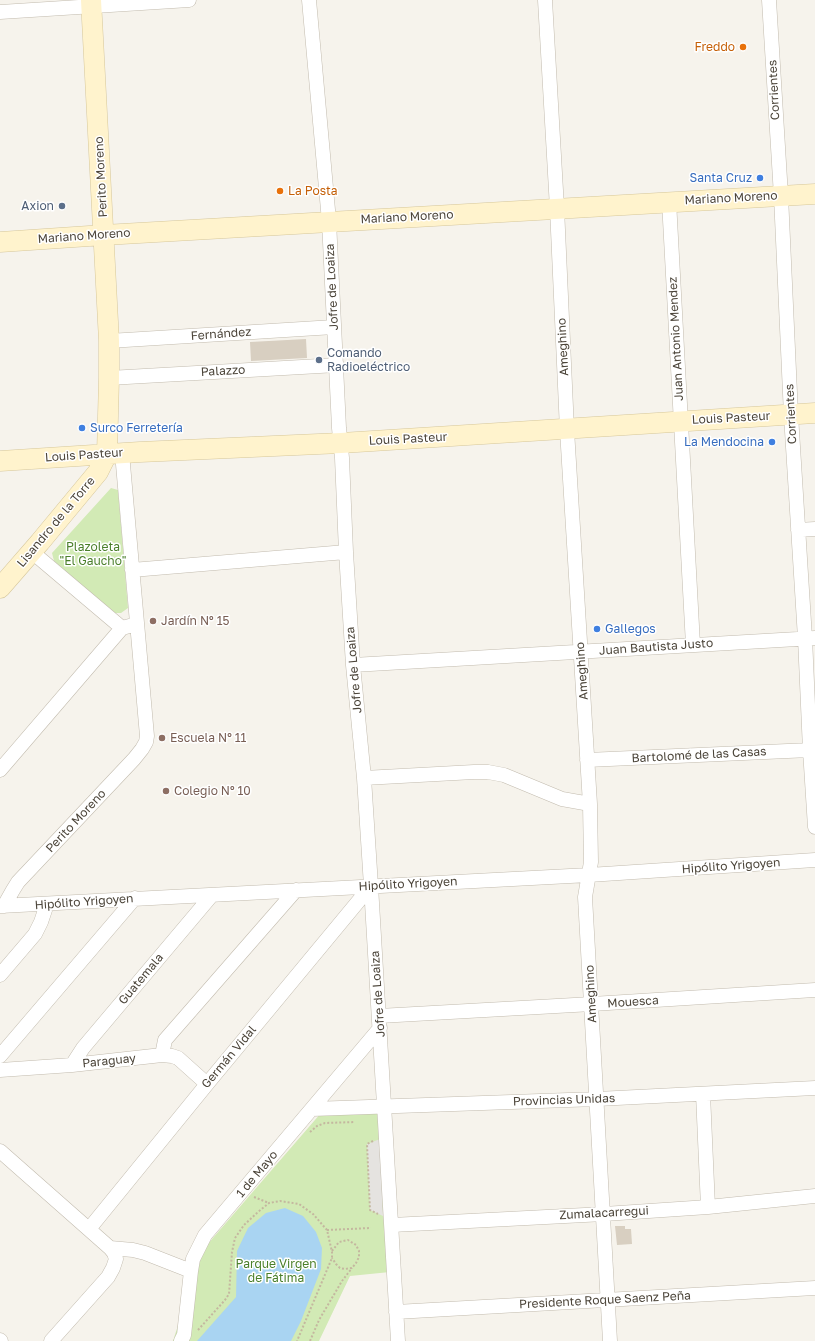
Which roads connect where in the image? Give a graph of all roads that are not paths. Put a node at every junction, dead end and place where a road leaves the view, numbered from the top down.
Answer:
1 (189, 0) edge
2 (309, 0) edge
3 (545, 0) edge
4 (769, 0) edge
5 (92, 3) edge
6 (0, 12) edge
7 (815, 194) edge
8 (781, 196) junction
9 (669, 202) junction
10 (557, 208) junction
11 (329, 221) junction
12 (104, 235) junction
13 (0, 242) edge
14 (334, 327) junction
15 (109, 341) junction
16 (337, 365) junction
17 (109, 378) junction
18 (815, 413) edge
19 (791, 415) junction
20 (680, 421) junction
21 (567, 430) junction
22 (341, 443) junction
23 (123, 455) junction
24 (0, 460) edge
25 (815, 529) edge
26 (798, 530) junction
27 (346, 552) junction
28 (38, 557) junction
29 (132, 570) junction
30 (0, 588) edge
31 (0, 600) edge
32 (137, 624) junction
33 (122, 628) junction
34 (810, 638) edge
35 (693, 645) junction
36 (581, 652) junction
37 (353, 665) junction
38 (810, 750) junction
39 (588, 760) junction
40 (0, 770) edge
41 (364, 778) junction
42 (590, 804) junction
43 (815, 827) edge
44 (815, 860) edge
45 (589, 875) junction
46 (371, 886) junction
47 (296, 890) junction
48 (212, 895) junction
49 (135, 898) junction
50 (47, 904) junction
51 (2, 906) edge
52 (0, 975) edge
53 (815, 990) edge
54 (592, 1004) junction
55 (379, 1022) junction
56 (162, 1055) junction
57 (0, 1056) edge
58 (72, 1065) junction
59 (0, 1070) edge
60 (207, 1084) junction
61 (815, 1088) edge
62 (703, 1094) junction
63 (597, 1099) junction
64 (384, 1107) junction
65 (312, 1109) junction
66 (0, 1151) edge
67 (815, 1196) edge
68 (708, 1206) junction
69 (604, 1214) junction
70 (387, 1220) junction
71 (89, 1229) junction
72 (110, 1248) junction
73 (190, 1271) junction
74 (815, 1288) edge
75 (608, 1300) junction
76 (396, 1312) junction
77 (51, 1341) edge
78 (181, 1341) edge
79 (398, 1341) edge
80 (610, 1341) edge

1 - 5 street
2 - 11 street, Jofre de Loaiza
3 - 10 street, Ameghino
4 - 8 street, Corrientes
5 - 6 street
5 - 12 main road, Perito Moreno
7 - 8 main road, Mariano Moreno
8 - 9 main road, Mariano Moreno
8 - 19 street, Corrientes
9 - 10 main road, Mariano Moreno
9 - 20 street, Juan Antonio Mendez
10 - 11 main road, Mariano Moreno
10 - 21 street, Ameghino
11 - 12 main road, Mariano Moreno
11 - 14 street, Jofre de Loaiza
12 - 13 main road, Mariano Moreno
12 - 15 main road, Perito Moreno
14 - 15 street, Fernández
14 - 16 street, Jofre de Loaiza
15 - 17 main road, Perito Moreno
16 - 17 street, Palazzo
16 - 22 street, Jofre de Loaiza
17 - 23 main road, Perito Moreno
18 - 19 main road, Louis Pasteur
19 - 20 main road, Louis Pasteur
19 - 26 street, Corrientes
20 - 21 main road, Louis Pasteur
20 - 35 street, Juan Antonio Mendez
21 - 22 main road, Louis Pasteur
21 - 36 street, Ameghino
22 - 23 main road, Louis Pasteur
22 - 27 street, Jofre de Loaiza
23 - 24 main road, Louis Pasteur
23 - 28 main road, Lisandro de la Torre
23 - 29 street, Perito Moreno
23 - 30 main road, Lisandro de la Torre
25 - 26 street
26 - 34 street, Corrientes
27 - 29 street
27 - 37 street, Jofre de Loaiza
28 - 31 main road, Lisandro de la Torre
28 - 33 street
29 - 32 street, Perito Moreno
32 - 33 street
32 - 51 street, Perito Moreno
33 - 40 street
34 - 35 street, Juan Bautista Justo
34 - 38 street, Corrientes
35 - 36 street, Juan Bautista Justo
36 - 37 street, Juan Bautista Justo
36 - 39 street, Ameghino
37 - 41 street, Jofre de Loaiza
38 - 39 street, Bartolomé de las Casas
38 - 43 street, Corrientes
39 - 42 street, Ameghino
41 - 42 street
41 - 46 street, Jofre de Loaiza
42 - 45 street, Ameghino
44 - 45 street, Hipólito Yrigoyen
45 - 46 street, Hipólito Yrigoyen
45 - 54 street, Ameghino
46 - 47 street, Hipólito Yrigoyen
46 - 55 street, Jofre de Loaiza
46 - 60 street, Germán Vidal
47 - 48 street, Hipólito Yrigoyen
47 - 56 street
48 - 49 street, Hipólito Yrigoyen
48 - 58 street, Guatemala
49 - 50 street, Hipólito Yrigoyen
49 - 57 street
50 - 51 street, Hipólito Yrigoyen
50 - 52 street
53 - 54 street, Mouesca
54 - 55 street, Mouesca
54 - 63 street, Ameghino
55 - 64 street, Jofre de Loaiza
55 - 65 street, 1 de Mayo
56 - 58 street, Paraguay
56 - 60 street, Paraguay
58 - 59 street, Paraguay
60 - 71 street, Germán Vidal
61 - 62 street, Provincias Unidas
62 - 63 street, Provincias Unidas
62 - 68 street
63 - 64 street, Provincias Unidas
63 - 69 street, Ameghino
64 - 65 street, Provincias Unidas
64 - 70 street, Jofre de Loaiza
65 - 73 street, 1 de Mayo
66 - 71 street
67 - 68 street, Zumalacarregui
68 - 69 street, Zumalacarregui
69 - 70 street, Zumalacarregui
69 - 75 street, Ameghino
70 - 76 street, Jofre de Loaiza
71 - 72 street
72 - 73 street
72 - 77 street
73 - 78 street, 1 de Mayo
74 - 75 street, Presidente Roque Saenz Peña
75 - 76 street, Presidente Roque Saenz Peña
75 - 80 street, Ameghino
76 - 79 street, Jofre de Loaiza

